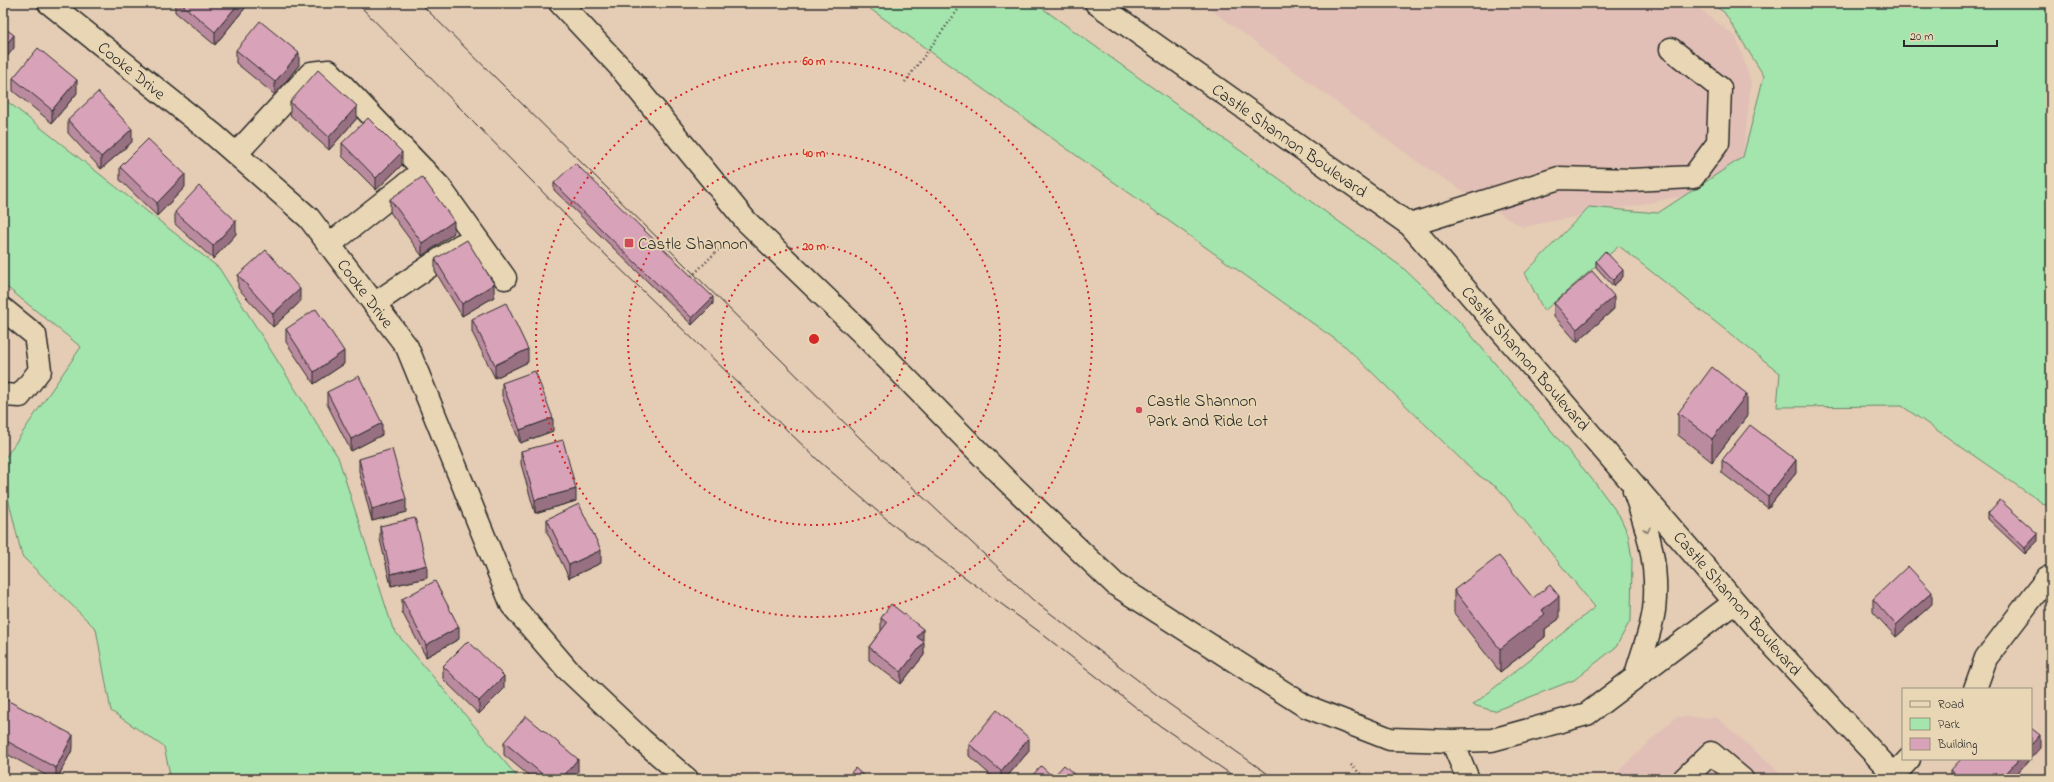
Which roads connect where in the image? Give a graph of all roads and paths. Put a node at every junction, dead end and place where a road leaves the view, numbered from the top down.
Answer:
1 (48, 3) edge
2 (560, 3) edge
3 (962, 3) edge
4 (1096, 3) edge
5 (1671, 49) dead end
6 (905, 82) dead end
7 (236, 154) junction
8 (424, 170) junction
9 (746, 221) junction
10 (1410, 224) junction
11 (474, 235) junction
12 (329, 245) junction
13 (505, 278) dead end
14 (688, 280) edge
15 (374, 304) junction
16 (3, 309) edge
17 (3, 395) edge
18 (1631, 480) junction
19 (2047, 578) dead end
20 (1735, 602) junction
21 (1635, 678) junction
22 (1975, 688) edge
23 (1452, 742) junction
24 (1908, 760) edge
25 (1351, 765) dead end
26 (1896, 777) edge
27 (687, 779) edge
28 (1366, 779) edge
29 (1468, 779) edge
30 (1684, 779) edge
31 (1742, 779) edge

1 - 7 street, Cooke Drive
2 - 9 street
3 - 6 path
4 - 10 street, Castle Shannon Boulevard
5 - 10 street
7 - 8 street
7 - 12 street, Cooke Drive
8 - 11 street
8 - 12 street
9 - 14 path
9 - 23 street
10 - 18 street, Castle Shannon Boulevard
11 - 13 street
11 - 15 street
12 - 15 street, Cooke Drive
15 - 27 street, Cooke Drive
16 - 17 street
18 - 20 street, Castle Shannon Boulevard
18 -> 21 street
19 - 22 street
20 - 21 street
20 - 26 street, Castle Shannon Boulevard
21 - 23 street
23 - 29 street
24 - 26 street
25 - 28 path
30 - 31 street

